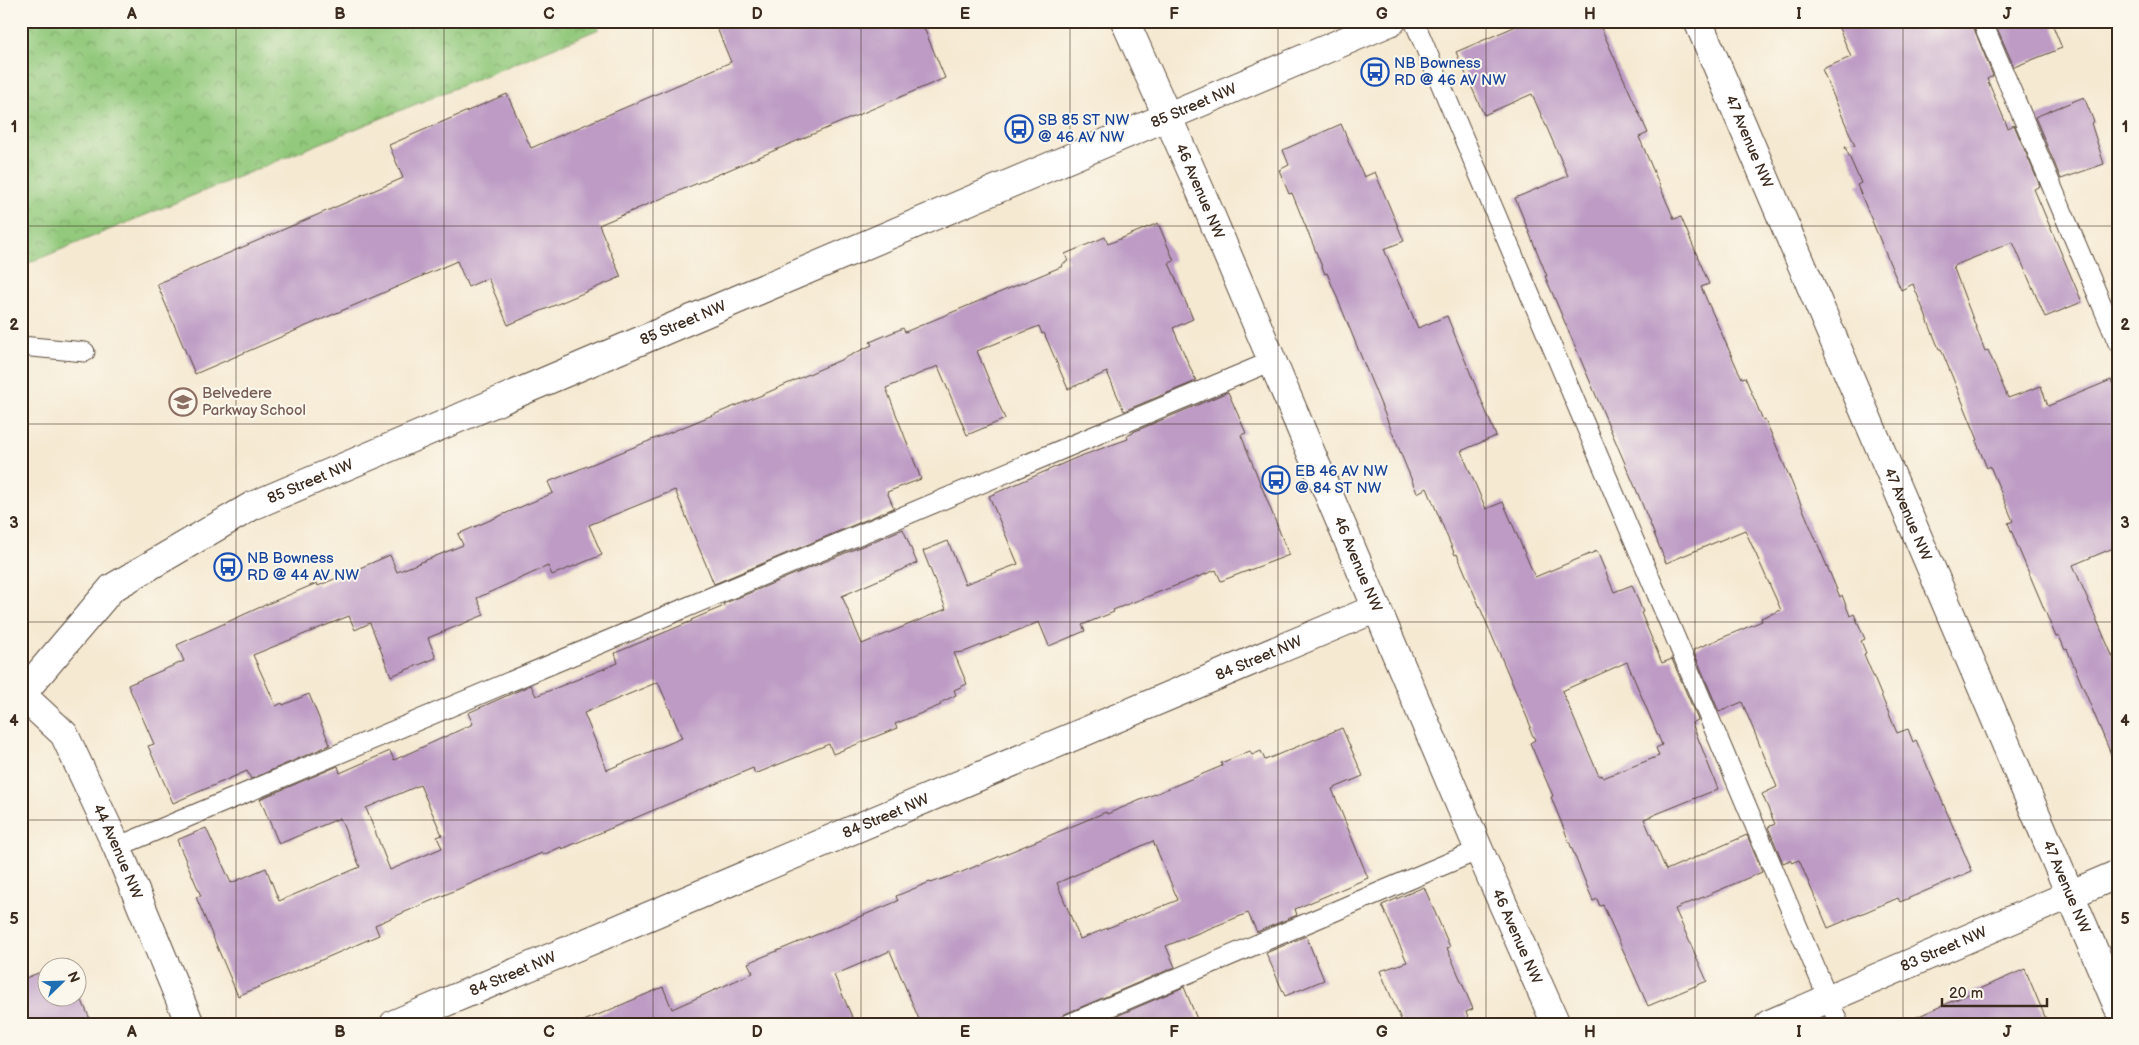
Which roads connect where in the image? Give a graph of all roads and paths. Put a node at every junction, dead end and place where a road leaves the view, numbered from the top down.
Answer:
1 (1126, 21) edge
2 (1392, 21) edge
3 (1414, 21) edge
4 (1698, 21) edge
5 (1982, 21) edge
6 (1168, 116) junction
7 (2118, 343) edge
8 (21, 346) edge
9 (85, 352) dead end
10 (1272, 360) junction
11 (1377, 608) junction
12 (21, 694) edge
13 (117, 847) junction
14 (1479, 850) junction
15 (2118, 874) edge
16 (2070, 894) junction
17 (1829, 999) junction
18 (2118, 1007) edge
19 (190, 1024) edge
20 (394, 1024) edge
21 (1070, 1024) edge
22 (1556, 1024) edge
23 (1769, 1024) edge
24 (1839, 1024) edge

1 - 6 street, 46 Avenue NW
2 - 6 street, 85 Street NW
3 - 17 lane
4 - 16 street, 47 Avenue NW
5 - 7 lane
6 - 10 street, 46 Avenue NW
6 - 12 street, 85 Street NW
8 - 9 lane
10 - 11 street, 46 Avenue NW
10 - 13 lane
11 - 14 street, 46 Avenue NW
11 - 20 street, 84 Street NW
12 - 13 street, 44 Avenue NW
13 - 19 street, 44 Avenue NW
14 - 21 lane
14 - 22 street, 46 Avenue NW
15 - 16 street, 83 Street NW
16 - 17 street, 83 Street NW
16 - 18 street, 47 Avenue NW
17 - 23 street, 83 Street NW
17 - 24 lane

